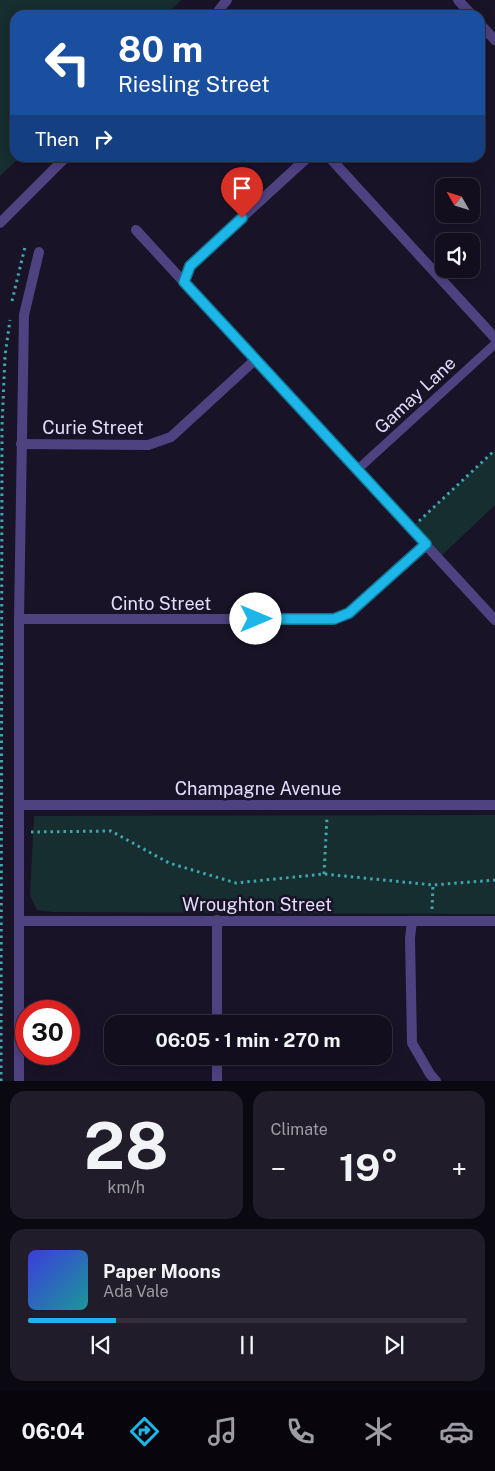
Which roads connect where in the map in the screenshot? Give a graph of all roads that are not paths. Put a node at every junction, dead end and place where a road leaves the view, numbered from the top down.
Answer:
1 (227, 0) edge
2 (458, 0) edge
3 (219, 10) edge
4 (467, 10) edge
5 (485, 29) edge
6 (495, 40) edge
7 (61, 162) edge
8 (303, 162) edge
9 (334, 162) edge
10 (0, 223) edge
11 (136, 230) dead end
12 (39, 252) dead end
13 (184, 282) junction
14 (495, 338) edge
15 (495, 344) edge
16 (255, 360) junction
17 (21, 444) junction
18 (357, 470) junction
19 (426, 544) junction
20 (19, 619) junction
21 (495, 620) edge
22 (20, 805) junction
23 (495, 805) edge
24 (217, 920) junction
25 (20, 921) junction
26 (412, 921) junction
27 (495, 921) edge
28 (217, 1015) edge
29 (217, 1065) edge
30 (19, 1081) edge
31 (217, 1081) edge
32 (436, 1081) edge

1 - 3 street
2 - 4 street
5 - 6 street
7 - 10 street
8 - 13 street
9 - 14 street
11 - 13 street
12 - 17 street
13 - 16 street
15 - 18 lane, Gamay Lane
16 - 17 street, Curie Street
16 - 18 street
17 - 20 street
18 - 19 street
19 - 20 street, Cinto Street
19 - 21 street
20 - 22 street
22 - 23 street, Champagne Avenue
22 - 25 street
24 - 25 street, Wroughton Street
24 - 26 street, Wroughton Street
24 - 28 street
25 - 30 street
26 - 27 street, Wroughton Street
26 - 32 street
29 - 31 street

